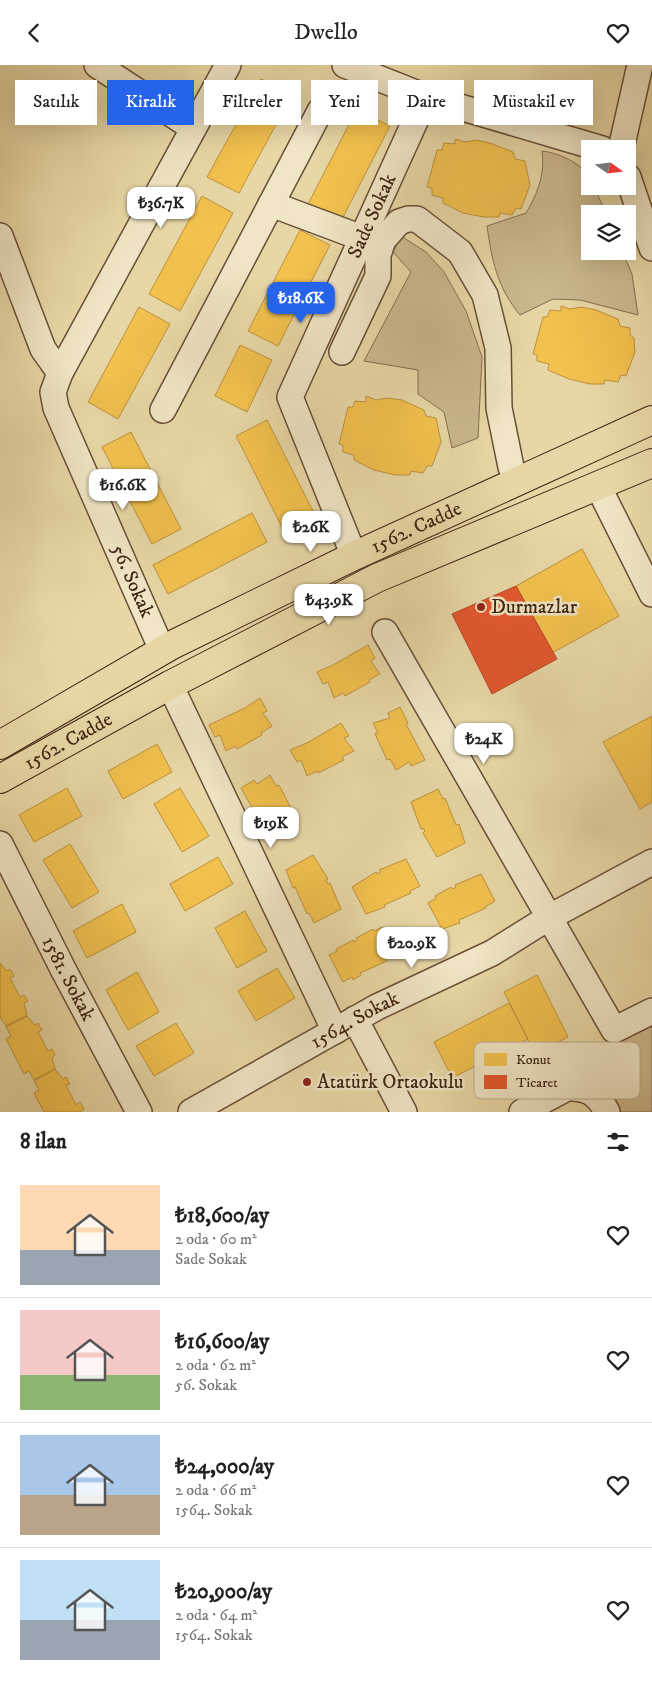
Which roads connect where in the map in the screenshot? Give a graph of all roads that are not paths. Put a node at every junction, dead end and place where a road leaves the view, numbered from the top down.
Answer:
1 (97, 65) edge
2 (228, 65) edge
3 (345, 65) edge
4 (640, 65) edge
5 (388, 82) edge
6 (464, 108) edge
7 (313, 125) edge
8 (413, 125) edge
9 (193, 128) junction
10 (623, 140) edge
11 (581, 143) edge
12 (634, 195) edge
13 (272, 204) junction
14 (0, 235) edge
15 (362, 238) junction
16 (652, 248) edge
17 (342, 352) dead end
18 (60, 373) junction
19 (163, 410) dead end
20 (652, 420) edge
21 (652, 463) edge
22 (516, 481) junction
23 (598, 486) junction
24 (354, 556) junction
25 (652, 594) edge
26 (385, 632) dead end
27 (162, 650) junction
28 (170, 685) junction
29 (0, 745) edge
30 (0, 779) edge
31 (0, 844) edge
32 (652, 862) edge
33 (548, 917) junction
34 (652, 1011) edge
35 (345, 1025) junction
36 (546, 1099) edge
37 (600, 1099) edge
38 (139, 1112) edge
39 (191, 1112) edge
40 (404, 1112) edge
41 (522, 1112) edge
42 (607, 1112) edge

1 - 9 street
2 - 9 street, 56. Sokak
3 - 5 street
4 - 10 street
6 - 11 street
7 - 13 street
8 - 15 street, Sade Sokak
9 - 18 street, 56. Sokak
12 - 16 street
13 - 15 street
13 - 19 street
14 - 18 street
15 - 24 street, Sade Sokak
17 - 22 street
18 - 27 street, 56. Sokak
20 - 22 main road, 1562. Cadde
21 - 23 main road, 1562. Cadde
22 - 24 main road, 1562. Cadde
23 - 25 street
23 - 28 main road, 1562. Cadde
24 - 27 main road, 1562. Cadde
26 - 33 street
27 - 29 main road, 1562. Cadde
28 - 30 main road, 1562. Cadde
28 - 35 street
31 - 38 street, 1581. Sokak
32 - 33 street, 1564. Sokak
33 - 34 street
33 - 35 street, 1564. Sokak
35 - 39 street, 1564. Sokak
35 - 40 street
36 - 41 street
37 - 42 street

